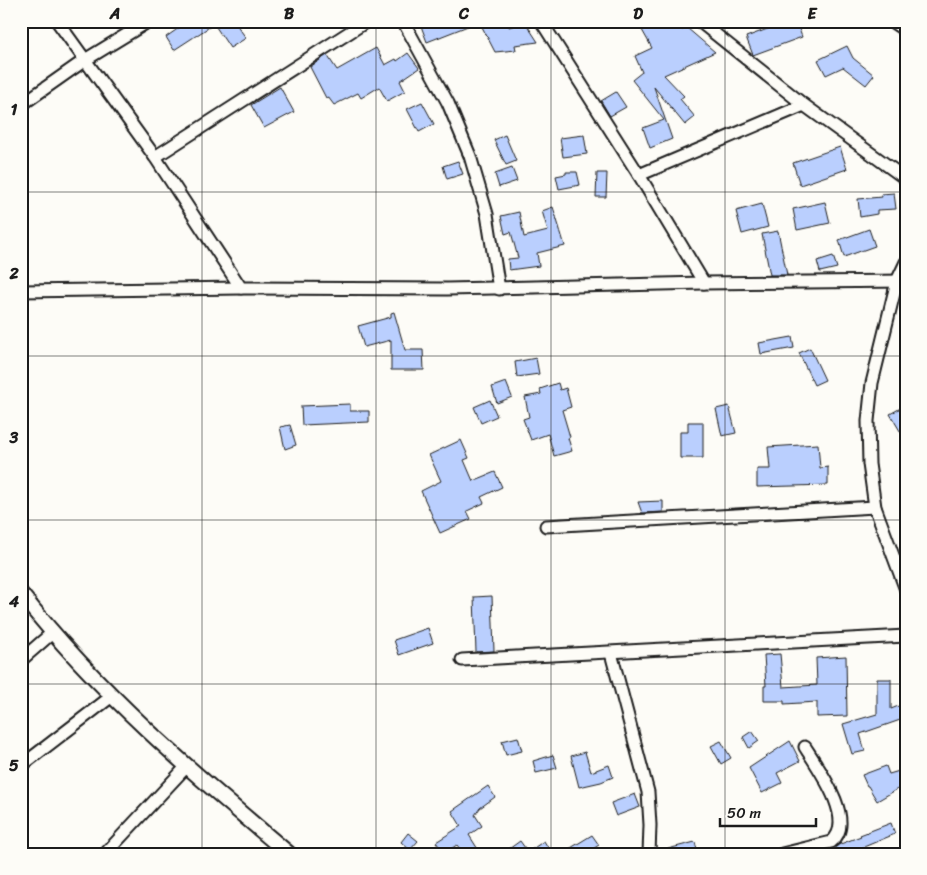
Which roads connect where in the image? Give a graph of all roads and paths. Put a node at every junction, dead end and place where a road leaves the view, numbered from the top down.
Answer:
1 (57, 21) edge
2 (149, 21) edge
3 (367, 21) edge
4 (403, 21) edge
5 (541, 21) edge
6 (699, 21) edge
7 (891, 21) edge
8 (906, 31) edge
9 (85, 60) junction
10 (21, 105) edge
11 (804, 105) junction
12 (156, 157) junction
13 (639, 175) junction
14 (906, 179) edge
15 (906, 262) edge
16 (901, 281) edge
17 (704, 283) junction
18 (241, 288) junction
19 (499, 289) junction
20 (21, 291) edge
21 (875, 507) junction
22 (546, 526) dead end
23 (906, 590) edge
24 (21, 594) edge
25 (52, 633) junction
26 (906, 636) edge
27 (611, 653) junction
28 (21, 660) edge
29 (462, 660) dead end
30 (112, 696) junction
31 (805, 747) dead end
32 (21, 766) edge
33 (186, 767) junction
34 (105, 854) edge
35 (289, 854) edge
36 (648, 854) edge
37 (782, 854) edge

1 - 9 street
2 - 9 street
3 - 12 street
4 - 19 street
5 - 13 street
6 - 11 street
7 - 8 street
9 - 10 street
9 - 12 street
11 - 13 street
11 - 14 street
12 - 18 street
13 - 17 street
15 - 16 street
16 - 17 street
16 - 21 street
17 - 19 street
18 - 19 street
18 - 20 street
21 - 22 street
21 - 23 street
24 - 25 street
25 - 28 street
25 - 30 street
26 - 27 street
27 - 29 street
27 - 36 street
30 - 32 street
30 - 33 street
31 - 37 street
33 - 34 street
33 - 35 street

